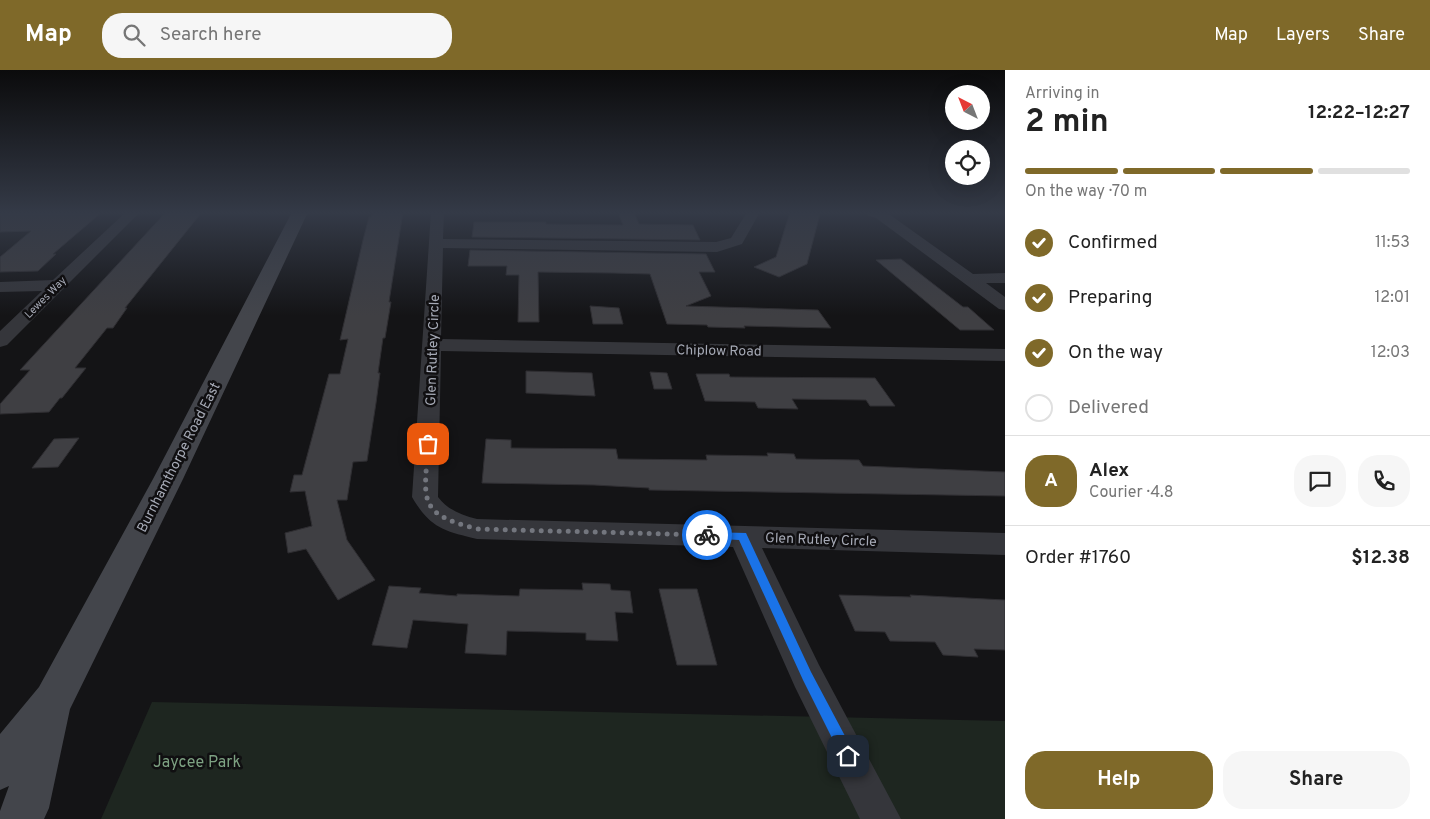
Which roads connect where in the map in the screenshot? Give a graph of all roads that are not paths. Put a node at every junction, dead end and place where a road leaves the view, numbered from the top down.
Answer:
1 (96, 247) edge
2 (283, 247) edge
3 (436, 247) edge
4 (925, 247) edge
5 (1005, 278) edge
6 (970, 279) junction
7 (56, 285) junction
8 (0, 287) edge
9 (1005, 305) edge
10 (0, 341) edge
11 (432, 345) junction
12 (1005, 355) edge
13 (742, 536) junction
14 (1005, 544) edge
15 (52, 701) junction
16 (0, 768) edge
17 (20, 819) edge
18 (881, 819) edge

1 - 7 street, Lewes Way
2 - 15 main road, Burnhamthorpe Road East
3 - 11 street, Glen Rutley Circle
4 - 6 street
5 - 6 street
6 - 9 street
7 - 8 street
7 - 10 street, Lewes Way
11 - 12 street, Chiplow Road
11 - 13 street, Glen Rutley Circle
13 - 14 street, Glen Rutley Circle
13 - 18 street
15 - 16 main road, Burnhamthorpe Road East
15 - 17 main road, Burnhamthorpe Road East

